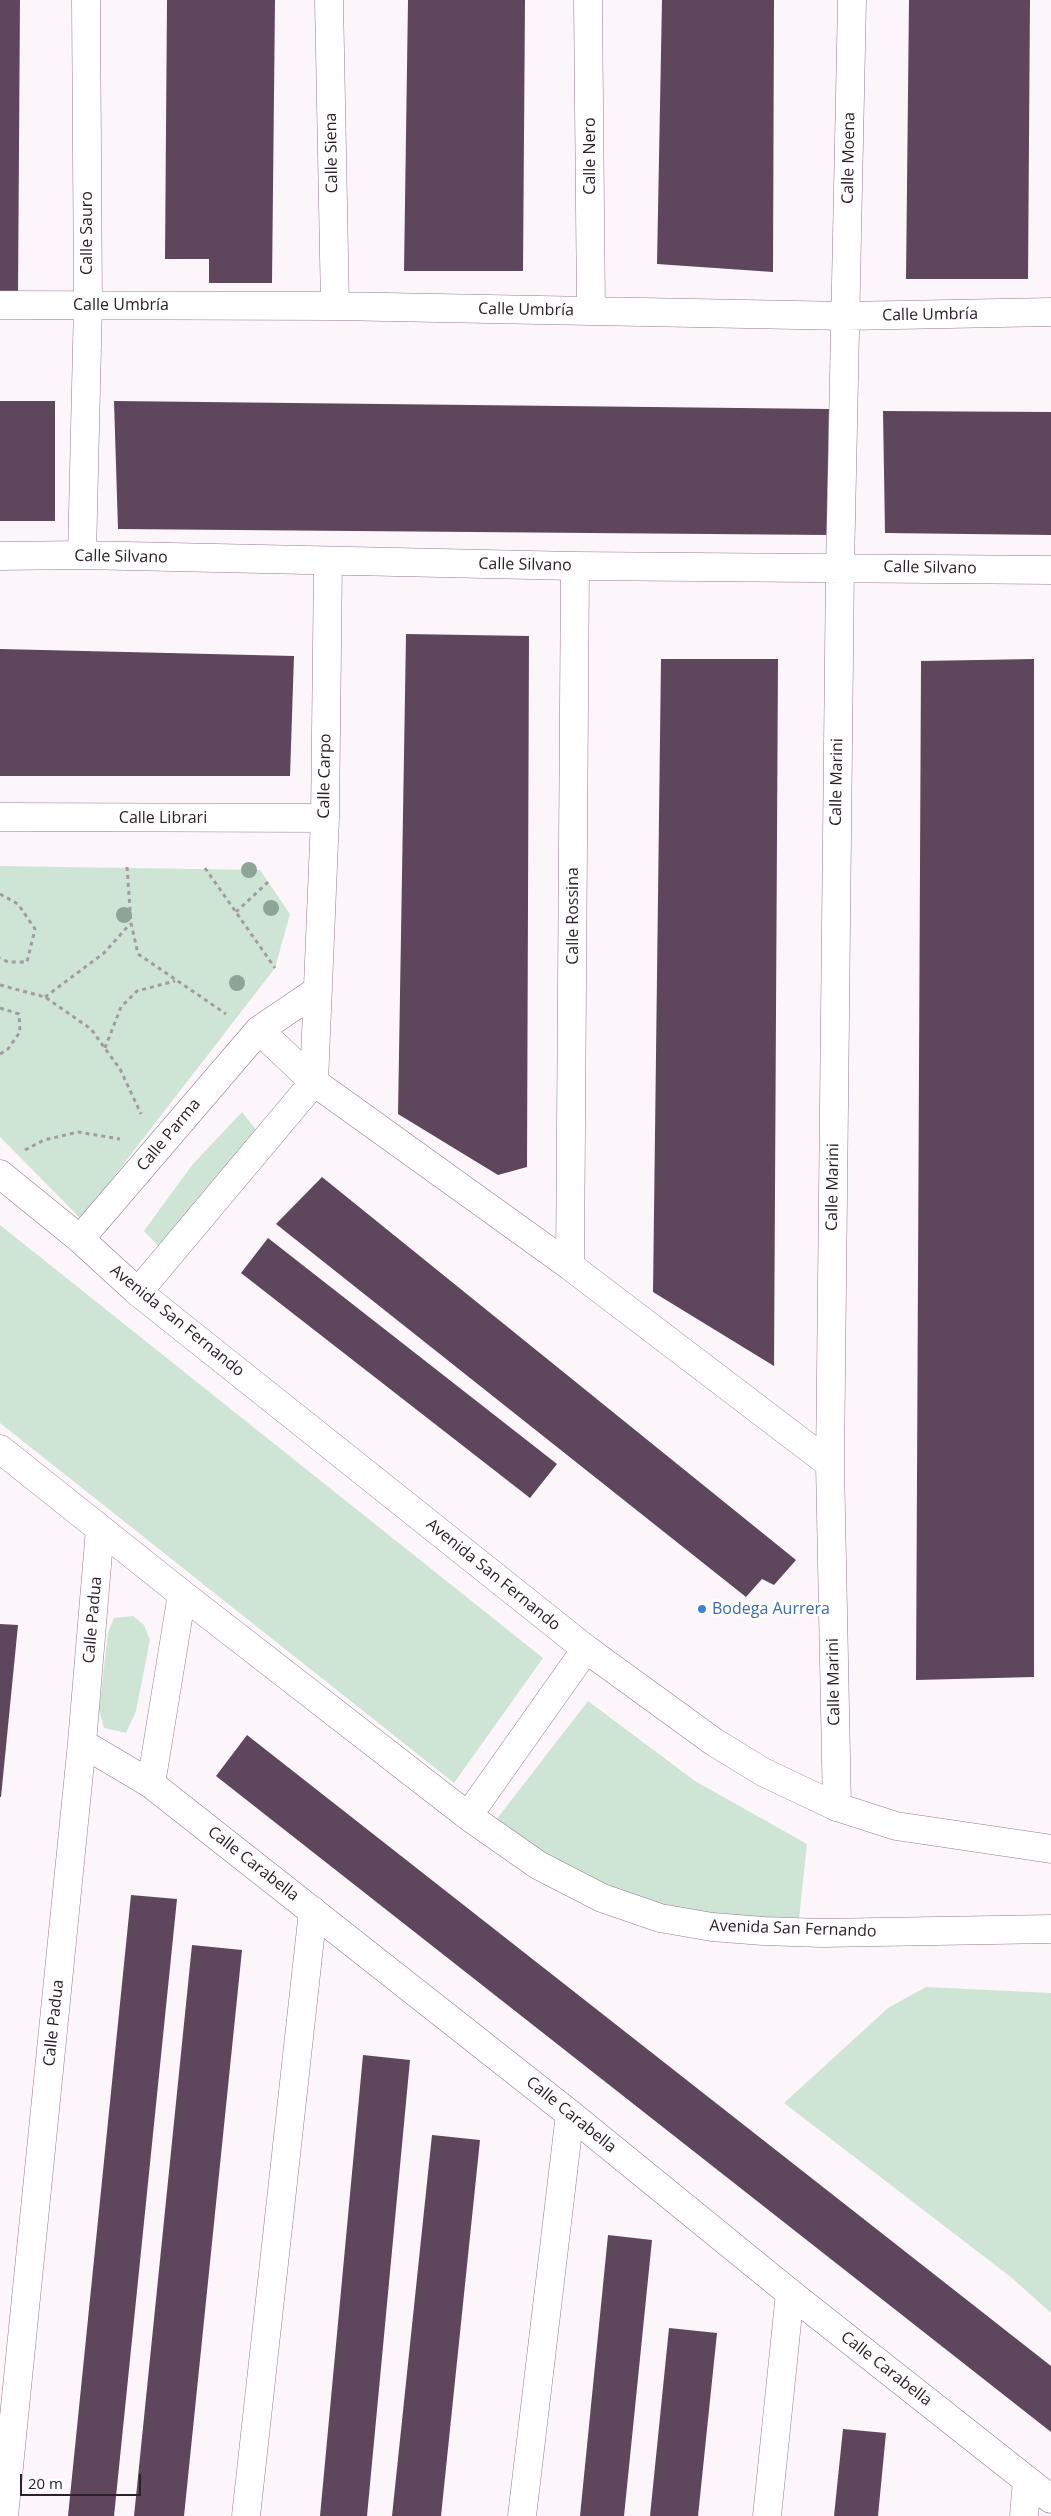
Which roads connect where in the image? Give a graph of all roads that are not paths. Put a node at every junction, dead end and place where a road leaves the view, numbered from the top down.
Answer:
1 (86, 0) edge
2 (329, 0) edge
3 (588, 0) edge
4 (852, 0) edge
5 (88, 304) junction
6 (0, 305) edge
7 (335, 306) junction
8 (591, 311) junction
9 (1051, 312) edge
10 (846, 316) junction
11 (82, 555) junction
12 (0, 556) edge
13 (328, 562) junction
14 (575, 566) junction
15 (840, 567) junction
16 (1051, 570) edge
17 (0, 817) edge
18 (325, 818) junction
19 (318, 990) junction
20 (259, 1030) junction
21 (314, 1082) junction
22 (9, 1164) edge
23 (80, 1239) junction
24 (570, 1266) junction
25 (138, 1292) junction
26 (0, 1448) edge
27 (830, 1464) junction
28 (100, 1529) junction
29 (182, 1594) junction
30 (586, 1648) junction
31 (82, 1743) junction
32 (151, 1784) junction
33 (837, 1807) junction
34 (468, 1816) junction
35 (1051, 1849) edge
36 (313, 1911) junction
37 (1051, 1929) edge
38 (570, 2114) junction
39 (790, 2293) junction
40 (1027, 2480) junction
41 (1051, 2499) edge
42 (4, 2516) edge
43 (246, 2516) edge
44 (522, 2516) edge
45 (767, 2516) edge
46 (1024, 2516) edge

1 - 5 street, Calle Sauro
2 - 7 street, Calle Siena
3 - 8 street, Calle Nero
4 - 10 street, Calle Moena
5 - 6 street, Calle Umbría
5 - 7 street, Calle Umbría
5 - 11 street, Calle Sauro
7 - 8 street, Calle Umbría
8 - 10 street, Calle Umbría
9 - 10 street, Calle Umbría
10 - 15 street, Calle Moena
11 - 12 street, Calle Silvano
11 - 13 street, Calle Silvano
13 - 14 street, Calle Silvano
13 - 18 street, Calle Carpo
14 - 15 street, Calle Silvano
14 - 24 street, Calle Rossina
15 - 16 street, Calle Silvano
15 - 27 street, Calle Marini
17 - 18 street, Calle Librari
18 - 19 street, Calle Carpo
19 - 20 street
19 - 21 street, Calle Carpo
20 - 21 street
20 - 23 street, Calle Parma
21 - 24 street
21 - 25 street
22 - 23 street, Avenida San Fernando
23 - 25 street, Avenida San Fernando
24 - 27 street
25 - 30 street, Avenida San Fernando
26 - 28 street, Avenida San Fernando
27 - 33 street, Calle Marini
28 - 29 street, Avenida San Fernando
28 - 31 street, Calle Padua
29 - 32 street
29 - 34 street, Avenida San Fernando
30 - 33 street, Avenida San Fernando
30 - 34 street
31 - 32 street, Calle Carabella
31 - 42 street, Calle Padua
32 - 36 street, Calle Carabella
33 - 35 street, Avenida San Fernando
34 - 37 street, Avenida San Fernando
36 - 38 street, Calle Carabella
36 - 43 street
38 - 39 street, Calle Carabella
38 - 44 street
39 - 40 street, Calle Carabella
39 - 45 street
40 - 41 street, Calle Carabella
40 - 46 street

